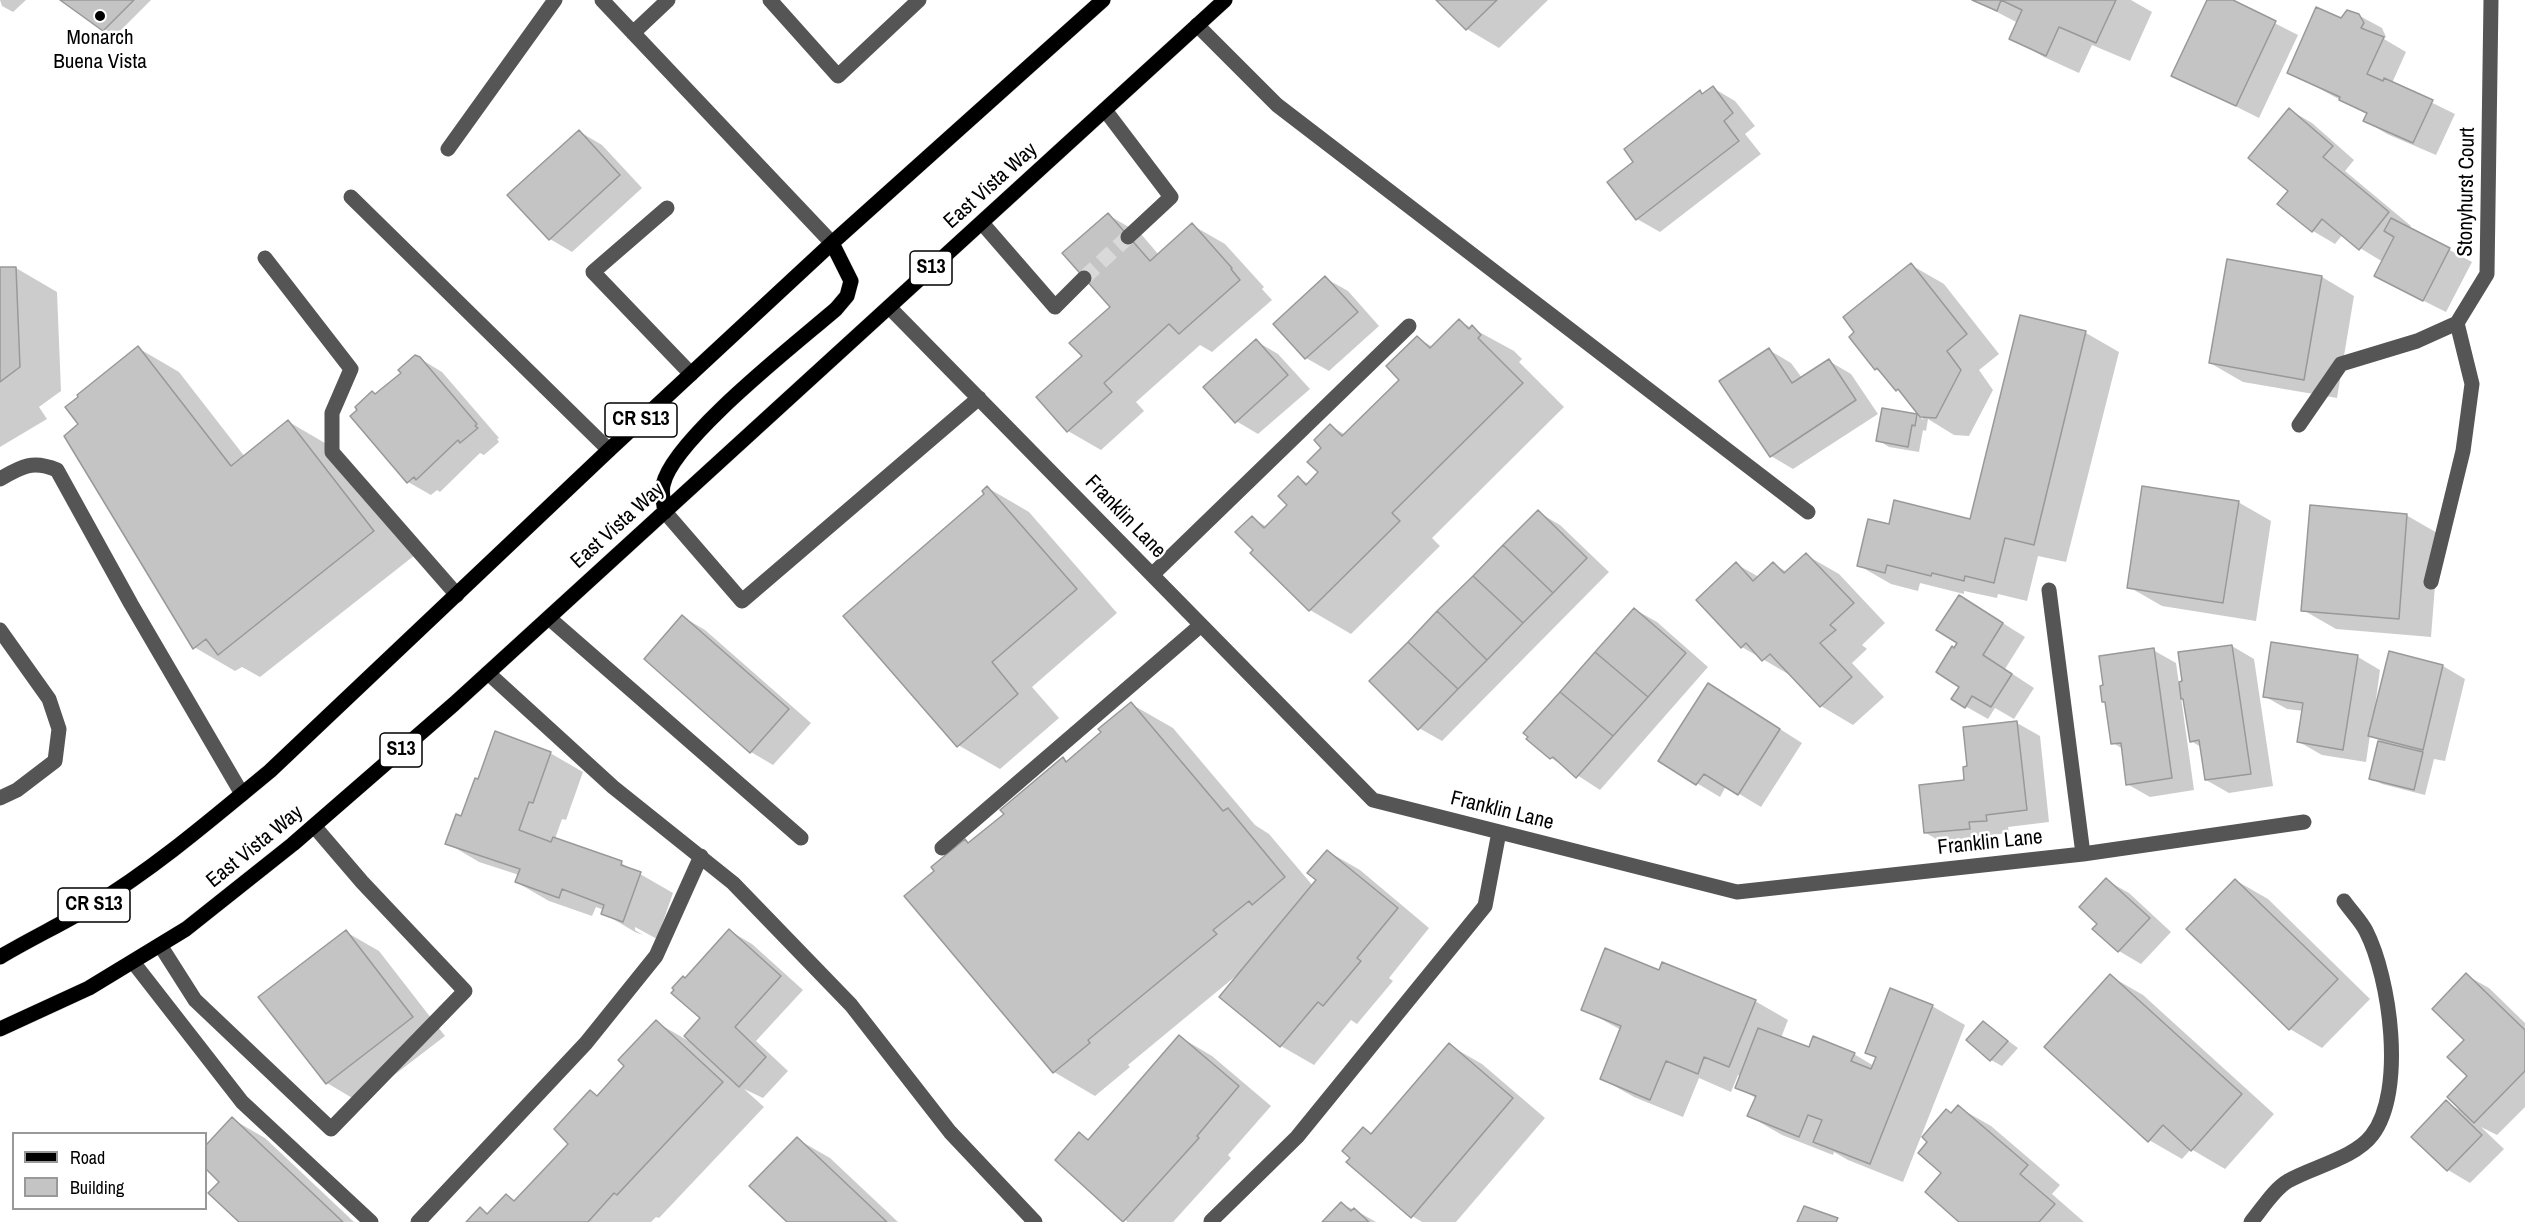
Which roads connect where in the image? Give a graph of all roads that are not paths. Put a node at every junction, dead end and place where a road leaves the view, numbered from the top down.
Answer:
1 (555, 0) edge
2 (602, 0) edge
3 (668, 0) edge
4 (770, 0) edge
5 (919, 0) edge
6 (1103, 0) edge
7 (1225, 0) edge
8 (2491, 0) edge
9 (1197, 25) junction
10 (633, 33) junction
11 (1105, 110) junction
12 (448, 149) dead end
13 (351, 197) dead end
14 (667, 208) dead end
15 (982, 223) junction
16 (1128, 237) tunnel mouth
17 (832, 243) junction
18 (266, 258) dead end
19 (1084, 278) tunnel mouth
20 (889, 307) junction
21 (2457, 322) junction
22 (1409, 326) dead end
23 (691, 375) junction
24 (979, 398) junction
25 (2299, 425) dead end
26 (609, 450) junction
27 (0, 478) edge
28 (665, 512) junction
29 (1808, 512) dead end
30 (1152, 575) junction
31 (2431, 582) dead end
32 (2049, 590) dead end
33 (457, 595) junction
34 (549, 618) junction
35 (1201, 625) junction
36 (0, 630) edge
37 (488, 673) junction
38 (242, 794) junction
39 (0, 798) edge
40 (2304, 822) dead end
41 (314, 826) junction
42 (1499, 832) junction
43 (801, 838) dead end
44 (942, 848) dead end
45 (2083, 854) junction
46 (701, 856) junction
47 (2344, 901) dead end
48 (160, 945) junction
49 (0, 957) edge
50 (133, 962) junction
51 (0, 1029) edge
52 (1211, 1221) edge
53 (371, 1222) edge
54 (418, 1222) edge
55 (1035, 1222) edge
56 (2251, 1222) edge

1 - 12 street
2 - 10 street
3 - 10 street
4 - 5 street
6 - 17 main road, CR S13
7 - 9 main road, East Vista Way / S13
8 - 21 street, Stonyhurst Court
9 - 11 main road, East Vista Way / S13
9 - 29 street
10 - 17 street
11 - 15 main road, East Vista Way / S13
11 - 16 street
13 - 26 street
14 - 23 street
15 - 19 street
15 - 20 main road, East Vista Way / S13
17 - 23 main road, CR S13
17 - 28 main road
18 - 33 street
20 - 24 street, Franklin Lane
20 - 28 main road, East Vista Way / S13
21 - 25 street
21 - 31 street
22 - 30 street
23 - 26 main road, CR S13
24 - 28 street
24 - 30 street, Franklin Lane
26 - 33 main road, CR S13
27 - 38 street
28 - 34 main road, East Vista Way / S13
30 - 35 street, Franklin Lane
32 - 45 street
33 - 38 main road, CR S13
34 - 37 main road, East Vista Way / S13
34 - 43 street
35 - 42 street, Franklin Lane
35 - 44 street
36 - 39 street
37 - 41 main road, East Vista Way / S13
37 - 46 street
38 - 49 main road, CR S13
40 - 45 street, Franklin Lane
41 - 48 main road, East Vista Way / S13
41 - 48 street
42 - 45 street, Franklin Lane
42 - 52 street
46 - 54 street
46 - 55 street
47 - 56 street
48 - 50 main road, East Vista Way / S13
50 - 51 main road, East Vista Way / S13
50 - 53 street

